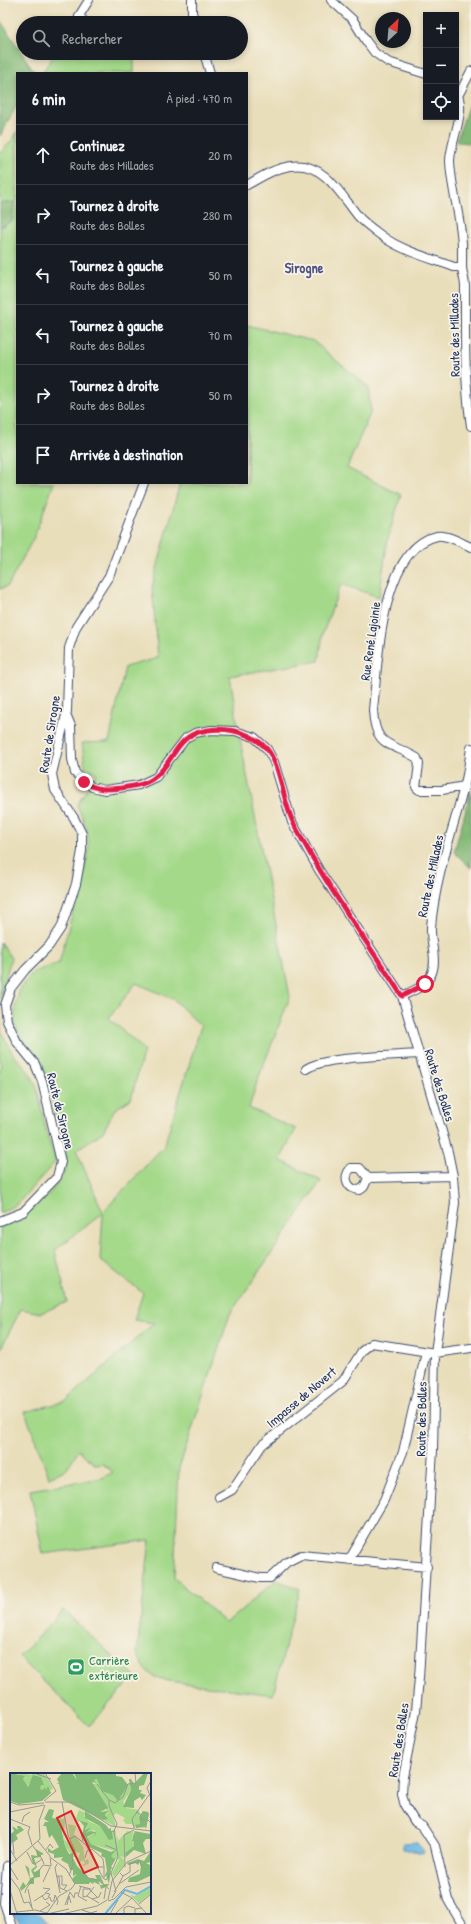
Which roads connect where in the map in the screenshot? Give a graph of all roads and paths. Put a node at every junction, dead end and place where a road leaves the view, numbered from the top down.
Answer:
1 (89, 0) edge
2 (192, 0) edge
3 (331, 0) edge
4 (79, 16) edge
5 (194, 16) edge
6 (206, 60) edge
7 (471, 71) edge
8 (210, 72) edge
9 (423, 73) edge
10 (459, 92) edge
11 (459, 108) edge
12 (459, 119) edge
13 (459, 120) edge
14 (248, 184) edge
15 (462, 267) junction
16 (471, 426) edge
17 (144, 484) edge
18 (471, 547) edge
19 (66, 714) junction
20 (471, 748) edge
21 (465, 786) junction
22 (402, 996) junction
23 (418, 1054) junction
24 (306, 1069) dead end
25 (453, 1176) junction
26 (368, 1178) dead end
27 (0, 1221) edge
28 (471, 1348) edge
29 (430, 1353) junction
30 (220, 1497) dead end
31 (349, 1560) junction
32 (216, 1568) dead end
33 (427, 1568) junction
34 (7, 1866) dead end
35 (11, 1924) edge
36 (462, 1924) edge

1 - 4 street
2 - 5 street
3 - 9 street
6 - 8 street
7 - 10 street
11 - 12 street, Route des Millades
13 - 15 street, Route des Millades
14 - 15 street
15 - 16 street, Route des Millades
17 - 19 street, Route de Sirogne
18 - 21 street, Rue René Lajoinie
19 - 22 street, Route des Bolles
19 - 27 street, Route de Sirogne
20 - 21 street, Route des Millades
21 - 22 street, Route des Millades
22 - 23 street, Route des Bolles
23 - 24 street
23 - 25 street, Route des Bolles
25 - 26 street
25 - 29 street, Route des Bolles
28 - 29 street, Impasse de Novert
29 - 30 street, Impasse de Novert
29 - 31 street
29 - 33 street, Route des Bolles
31 - 32 street
31 - 33 street
33 - 36 street, Route des Bolles
34 - 35 street

